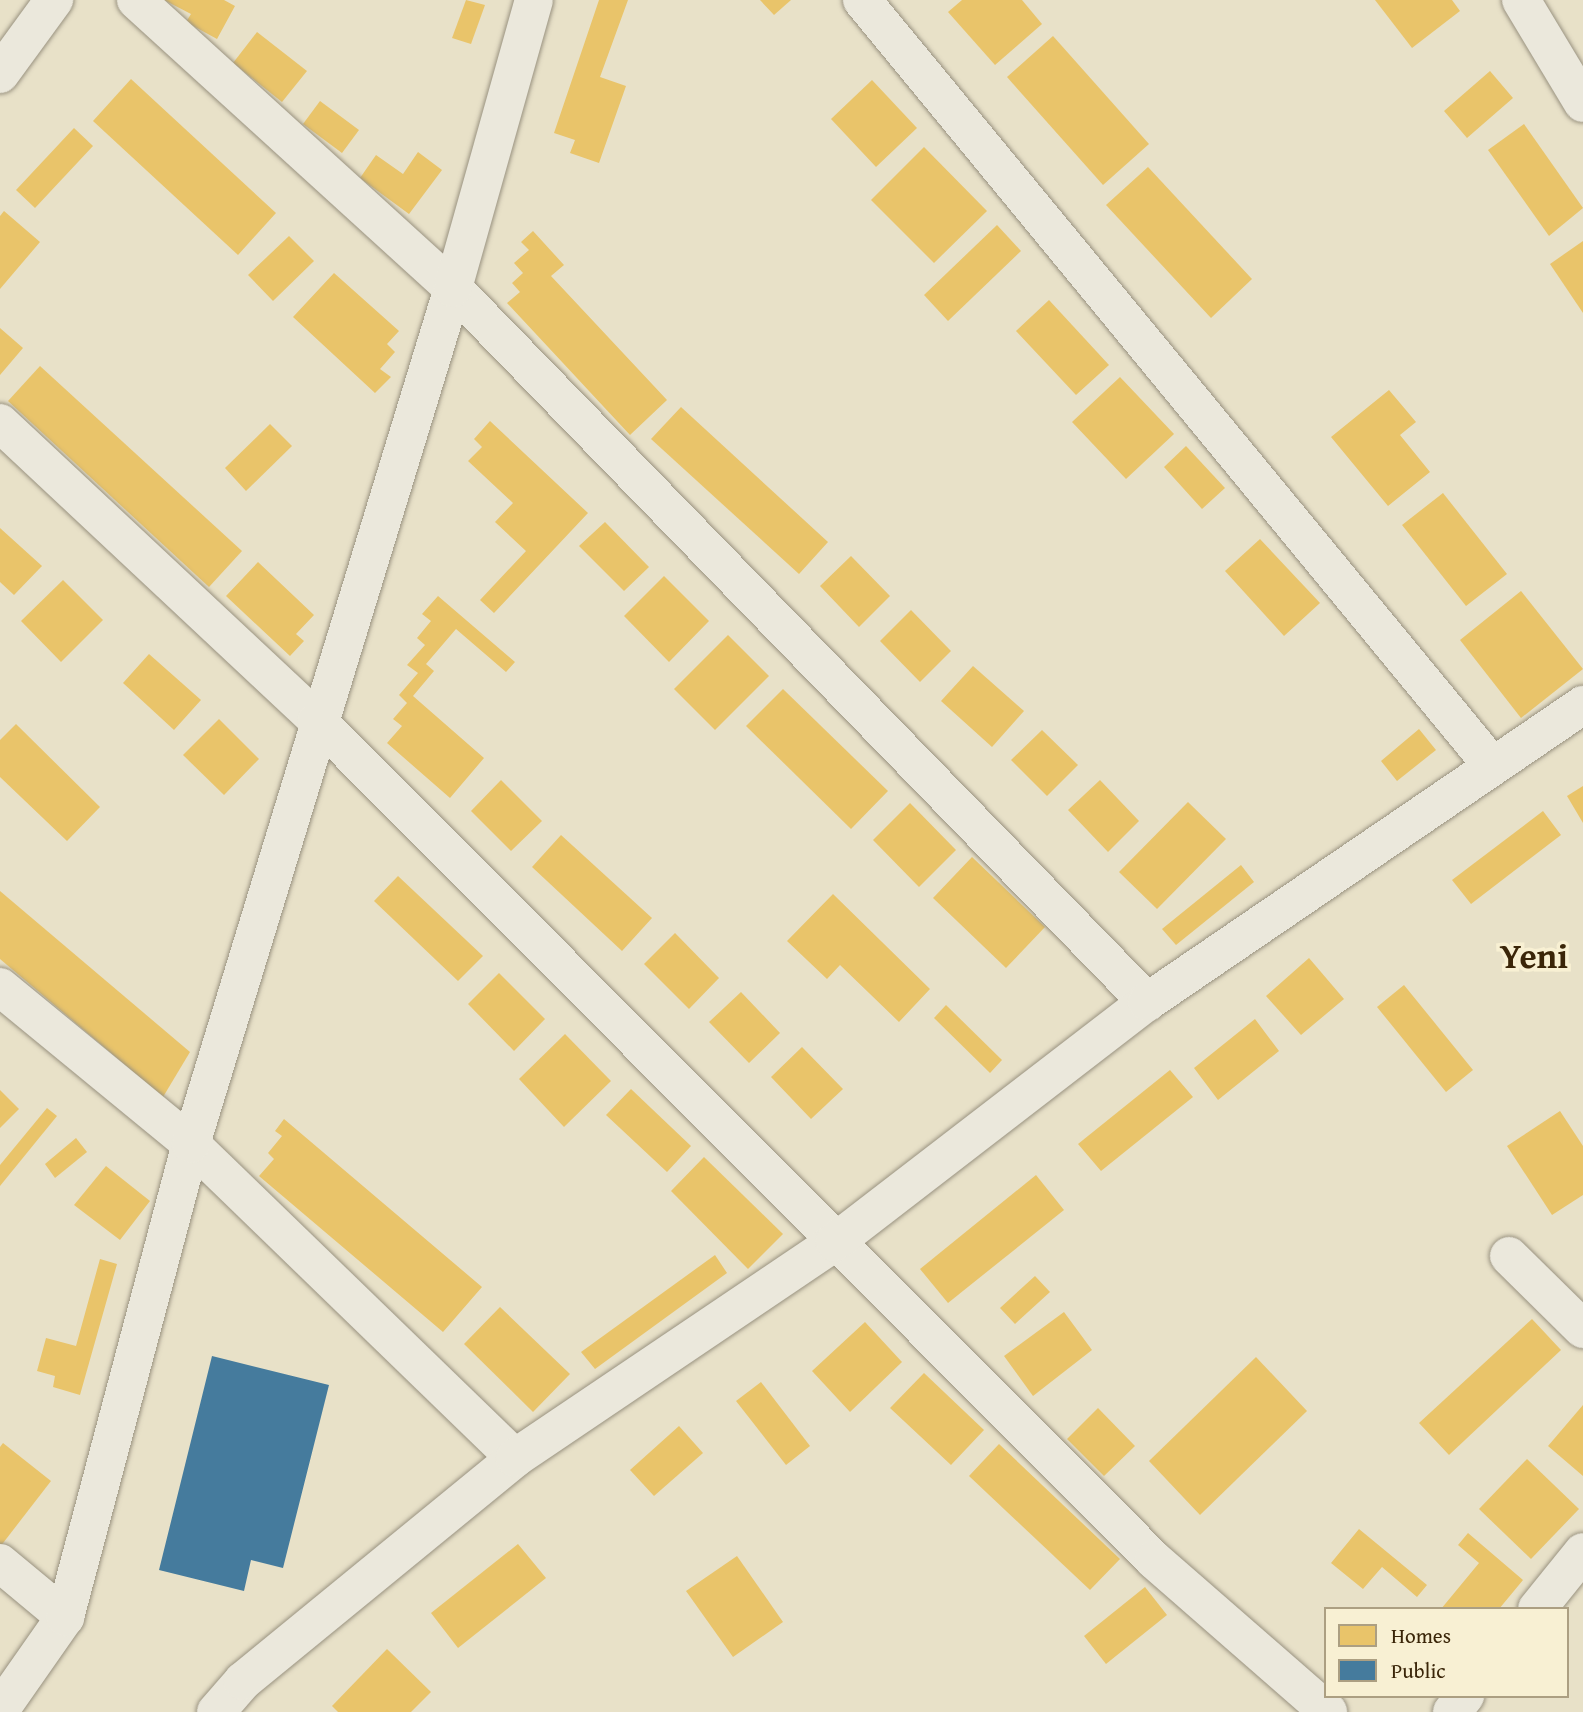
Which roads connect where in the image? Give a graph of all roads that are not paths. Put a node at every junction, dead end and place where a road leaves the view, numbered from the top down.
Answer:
1 (54, 0) edge
2 (136, 0) edge
3 (534, 0) edge
4 (862, 0) edge
5 (1521, 0) edge
6 (0, 74) edge
7 (1583, 103) edge
8 (453, 288) junction
9 (0, 423) edge
10 (1583, 705) edge
11 (317, 720) junction
12 (1491, 764) junction
13 (0, 987) edge
14 (1147, 1002) junction
15 (191, 1144) junction
16 (835, 1242) junction
17 (1509, 1256) dead end
18 (1583, 1329) edge
19 (515, 1458) junction
20 (1583, 1552) edge
21 (0, 1563) edge
22 (1539, 1607) edge
23 (65, 1617) junction
24 (1463, 1698) edge
25 (0, 1710) edge
26 (216, 1712) edge
27 (1328, 1712) edge
28 (1452, 1712) edge

1 - 6 street
2 - 8 street
3 - 8 street
4 - 12 street
5 - 7 street
8 - 11 street
8 - 14 street
9 - 11 street
10 - 12 street
11 - 15 street
11 - 16 street
12 - 14 street
13 - 15 street
14 - 16 street
15 - 19 street
15 - 23 street
16 - 19 street
16 - 27 street
17 - 18 street
19 - 26 street
20 - 22 street
21 - 23 street
23 - 25 street
24 - 28 street

